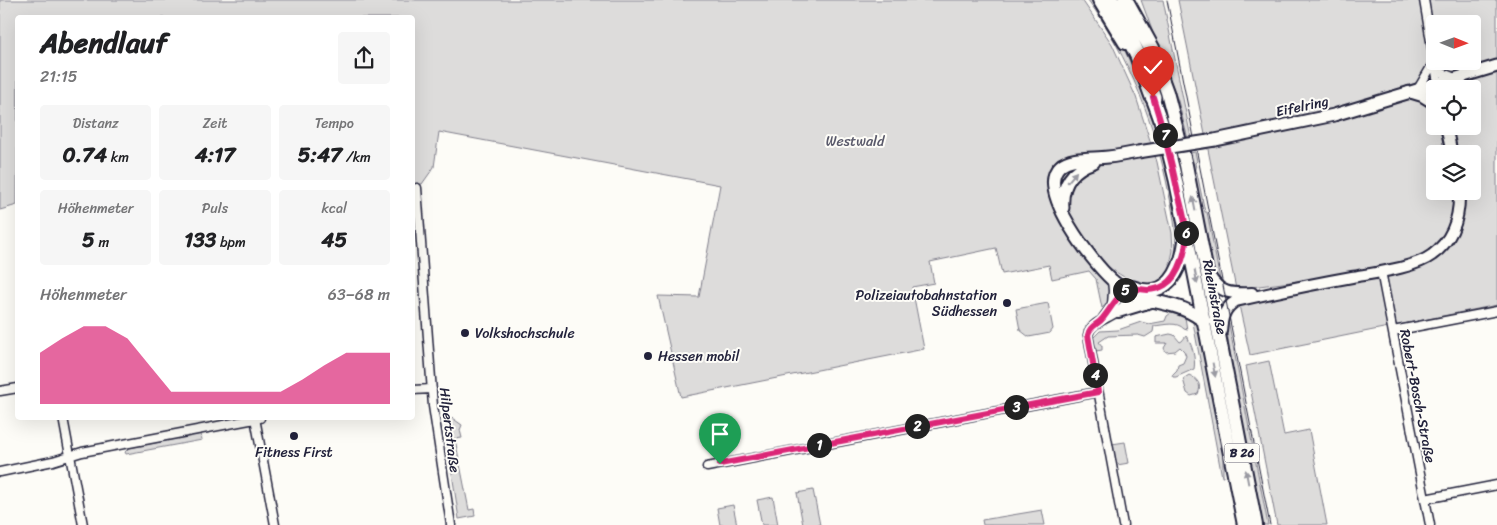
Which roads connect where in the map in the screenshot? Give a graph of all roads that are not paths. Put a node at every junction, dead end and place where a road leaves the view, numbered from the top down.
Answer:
1 (1099, 0) edge
2 (1110, 0) edge
3 (1125, 0) edge
4 (1134, 0) edge
5 (1424, 0) edge
6 (1426, 15) edge
7 (1152, 49) junction
8 (1497, 66) edge
9 (1428, 70) edge
10 (1441, 70) edge
11 (1456, 80) edge
12 (1461, 80) edge
13 (1426, 89) edge
14 (1414, 91) junction
15 (1153, 97) junction
16 (1426, 98) edge
17 (417, 188) dead end
18 (1458, 200) edge
19 (1186, 231) junction
20 (1093, 258) junction
21 (1380, 271) junction
22 (1207, 272) junction
23 (1112, 280) junction
24 (1130, 290) junction
25 (1273, 292) junction
26 (1151, 301) junction
27 (1115, 308) junction
28 (1497, 311) edge
29 (1204, 322) junction
30 (1393, 331) junction
31 (1220, 337) junction
32 (15, 388) edge
33 (432, 389) junction
34 (415, 390) edge
35 (0, 391) edge
36 (1098, 392) junction
37 (63, 420) edge
38 (247, 420) edge
39 (257, 420) edge
40 (70, 456) junction
41 (707, 467) dead end
42 (0, 472) edge
43 (1497, 485) edge
44 (1425, 499) junction
45 (83, 525) edge
46 (275, 525) edge
47 (451, 525) edge
48 (1123, 525) edge
49 (1244, 525) edge
50 (1256, 525) edge
51 (1430, 525) edge

1 - 15 main road, Rheinstraße / B 26
2 - 15 highway
3 - 7 highway
4 - 7 main road, Rheinstraße / B 26
5 - 6 street
22 -> 7 main road, Rheinstraße / B 26
8 - 12 main road, Eifelring
9 - 14 street
10 - 11 street
13 - 14 main road, Eifelring
14 - 16 street
14 - 20 main road, Eifelring, bridge
15 - 19 main road, Rheinstraße / B 26
17 - 33 street, Hilpertstraße
18 - 21 street
19 - 24 main road
19 -> 29 main road, Rheinstraße / B 26
20 - 23 main road, Eifelring
20 - 24 main road, Eifelring
21 - 25 street
21 - 30 street, Robert-Bosch-Straße
22 - 25 street
22 - 31 main road, Rheinstraße / B 26
23 - 24 main road, Eifelring
23 - 27 street
24 - 26 main road
24 - 27 street
25 - 31 street
26 - 27 main road
26 - 29 main road
27 - 36 street
28 - 30 street
29 -> 49 main road, Rheinstraße / B 26
30 - 44 street, Robert-Bosch-Straße
50 -> 31 main road, Rheinstraße / B 26
32 - 35 street
33 - 34 street
33 - 47 street, Hilpertstraße
36 - 41 street
36 - 48 street
37 - 40 street
38 - 40 street
39 - 46 street
40 - 42 street
40 - 45 street
43 - 44 street
44 - 51 street, Robert-Bosch-Straße

